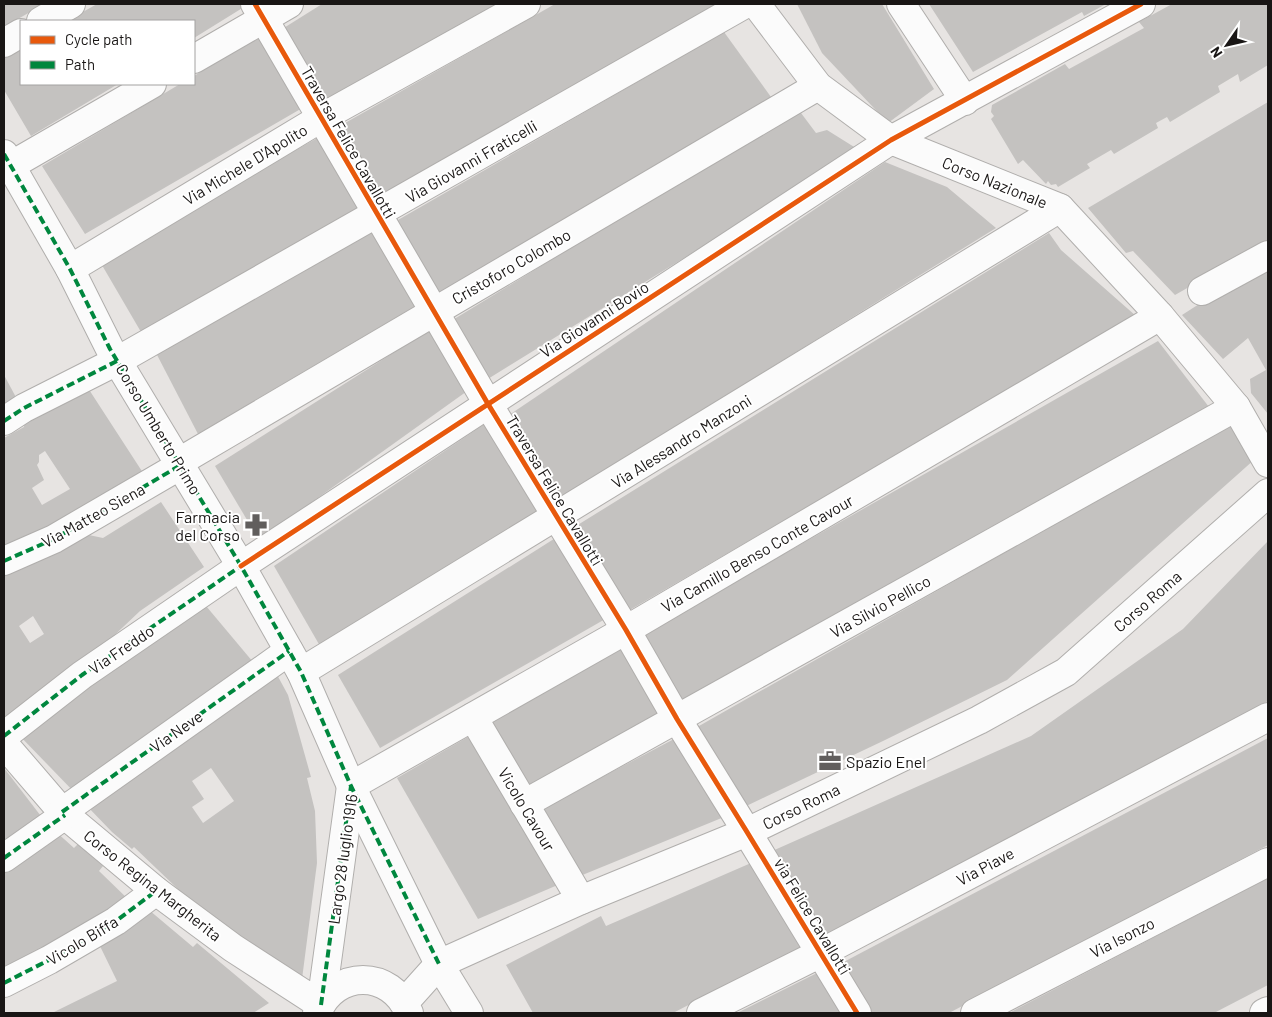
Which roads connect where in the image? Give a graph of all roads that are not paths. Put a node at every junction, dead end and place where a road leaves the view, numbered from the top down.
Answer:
1 (71, 4) edge
2 (289, 4) edge
3 (526, 4) edge
4 (745, 4) edge
5 (756, 4) edge
6 (901, 4) edge
7 (1141, 4) edge
8 (259, 11) edge
9 (43, 20) edge
10 (20, 34) edge
11 (4, 43) edge
12 (195, 58) edge
13 (150, 85) edge
14 (818, 86) junction
15 (965, 101) junction
16 (320, 118) junction
17 (891, 140) junction
18 (7, 160) edge
19 (1060, 208) junction
20 (376, 215) junction
21 (1268, 255) edge
22 (70, 269) junction
23 (1202, 291) dead end
24 (434, 312) junction
25 (1160, 316) junction
26 (117, 361) junction
27 (488, 404) junction
28 (1236, 408) junction
29 (4, 421) edge
30 (1268, 462) edge
31 (180, 464) junction
32 (1268, 493) edge
33 (556, 517) junction
34 (4, 561) edge
35 (241, 566) junction
36 (626, 630) junction
37 (295, 661) junction
38 (473, 717) junction
39 (1268, 717) edge
40 (677, 719) junction
41 (4, 736) edge
42 (4, 744) edge
43 (351, 786) junction
44 (524, 804) junction
45 (64, 814) junction
46 (748, 832) junction
47 (4, 858) edge
48 (1268, 862) edge
49 (156, 891) junction
50 (581, 900) junction
51 (821, 953) junction
52 (439, 964) junction
53 (4, 983) edge
54 (406, 1008) edge
55 (319, 1009) edge
56 (1268, 1011) edge
57 (469, 1013) edge
58 (701, 1013) edge
59 (857, 1013) edge
60 (976, 1013) edge
61 (1264, 1013) edge

1 - 9 street
2 - 8 street
3 - 16 street, Via Michele D'Apolito
4 - 20 street, Via Giovanni Fraticelli
5 - 14 street, Corso Nazionale
6 - 15 street
7 - 15 street, Via Giovanni Bovio
8 - 12 street
8 - 16 street, Traversa Felice Cavallotti
10 - 11 street
13 - 18 street
14 - 17 street, Corso Nazionale
14 - 24 street, Cristoforo Colombo
15 - 17 street, Via Giovanni Bovio
16 - 20 street, Traversa Felice Cavallotti
16 - 22 street, Via Michele D'Apolito
17 - 19 street, Corso Nazionale
17 - 27 street, Via Giovanni Bovio
18 - 22 street, Corso Umberto Primo
19 - 25 street, Corso Nazionale
19 - 33 street, Via Alessandro Manzoni
20 - 24 street, Traversa Felice Cavallotti
20 - 26 street, Via Giovanni Fraticelli
21 - 23 street
22 - 26 street, Corso Umberto Primo
24 - 27 street, Traversa Felice Cavallotti
24 - 31 street, Cristoforo Colombo
25 - 28 street, Corso Nazionale
25 - 36 street, Via Camillo Benso Conte Cavour
26 - 29 street, Via Giovanni Fraticelli
26 - 31 street, Corso Umberto Primo
27 - 33 street, Traversa Felice Cavallotti
27 - 35 street, Via Giovanni Bovio
28 - 30 street
28 - 40 street, Via Silvio Pellico
31 - 34 street, Via Matteo Siena
31 - 35 street, Corso Umberto Primo
32 - 46 street, Corso Roma
33 - 36 street, Traversa Felice Cavallotti
33 - 37 street, Via Alessandro Manzoni
35 - 37 street, Corso Umberto Primo
35 - 41 street, Via Freddo
36 - 38 street, Via Camillo Benso Conte Cavour
36 - 40 street, Traversa Felice Cavallotti
37 - 43 street, Corso Umberto Primo
37 - 45 street, Via Neve
38 - 43 street, Via Camillo Benso Conte Cavour
38 - 44 street, Vicolo Cavour
39 - 51 street, Via Piave
40 - 44 street, Via Silvio Pellico
40 - 46 street, Traversa Felice Cavallotti
42 - 45 street, Corso Regina Margherita
43 - 52 street, Largo 28 luglio 1916
43 - 55 street, Largo 28 luglio 1916
44 - 50 street, Vicolo Cavour
45 - 47 street, Via Neve
45 - 49 street, Corso Regina Margherita
46 - 50 street, Corso Roma
46 - 51 street, via Felice Cavallotti
48 - 60 street, Via Isonzo
49 - 53 street, Vicolo Biffa
49 - 55 street, Corso Regina Margherita
50 - 52 street, Corso Roma
51 - 58 street, Via Piave
51 - 59 street, via Felice Cavallotti
52 - 54 street, Corso Roma
52 - 57 street, Largo 28 luglio 1916
54 - 55 street
56 - 61 street

